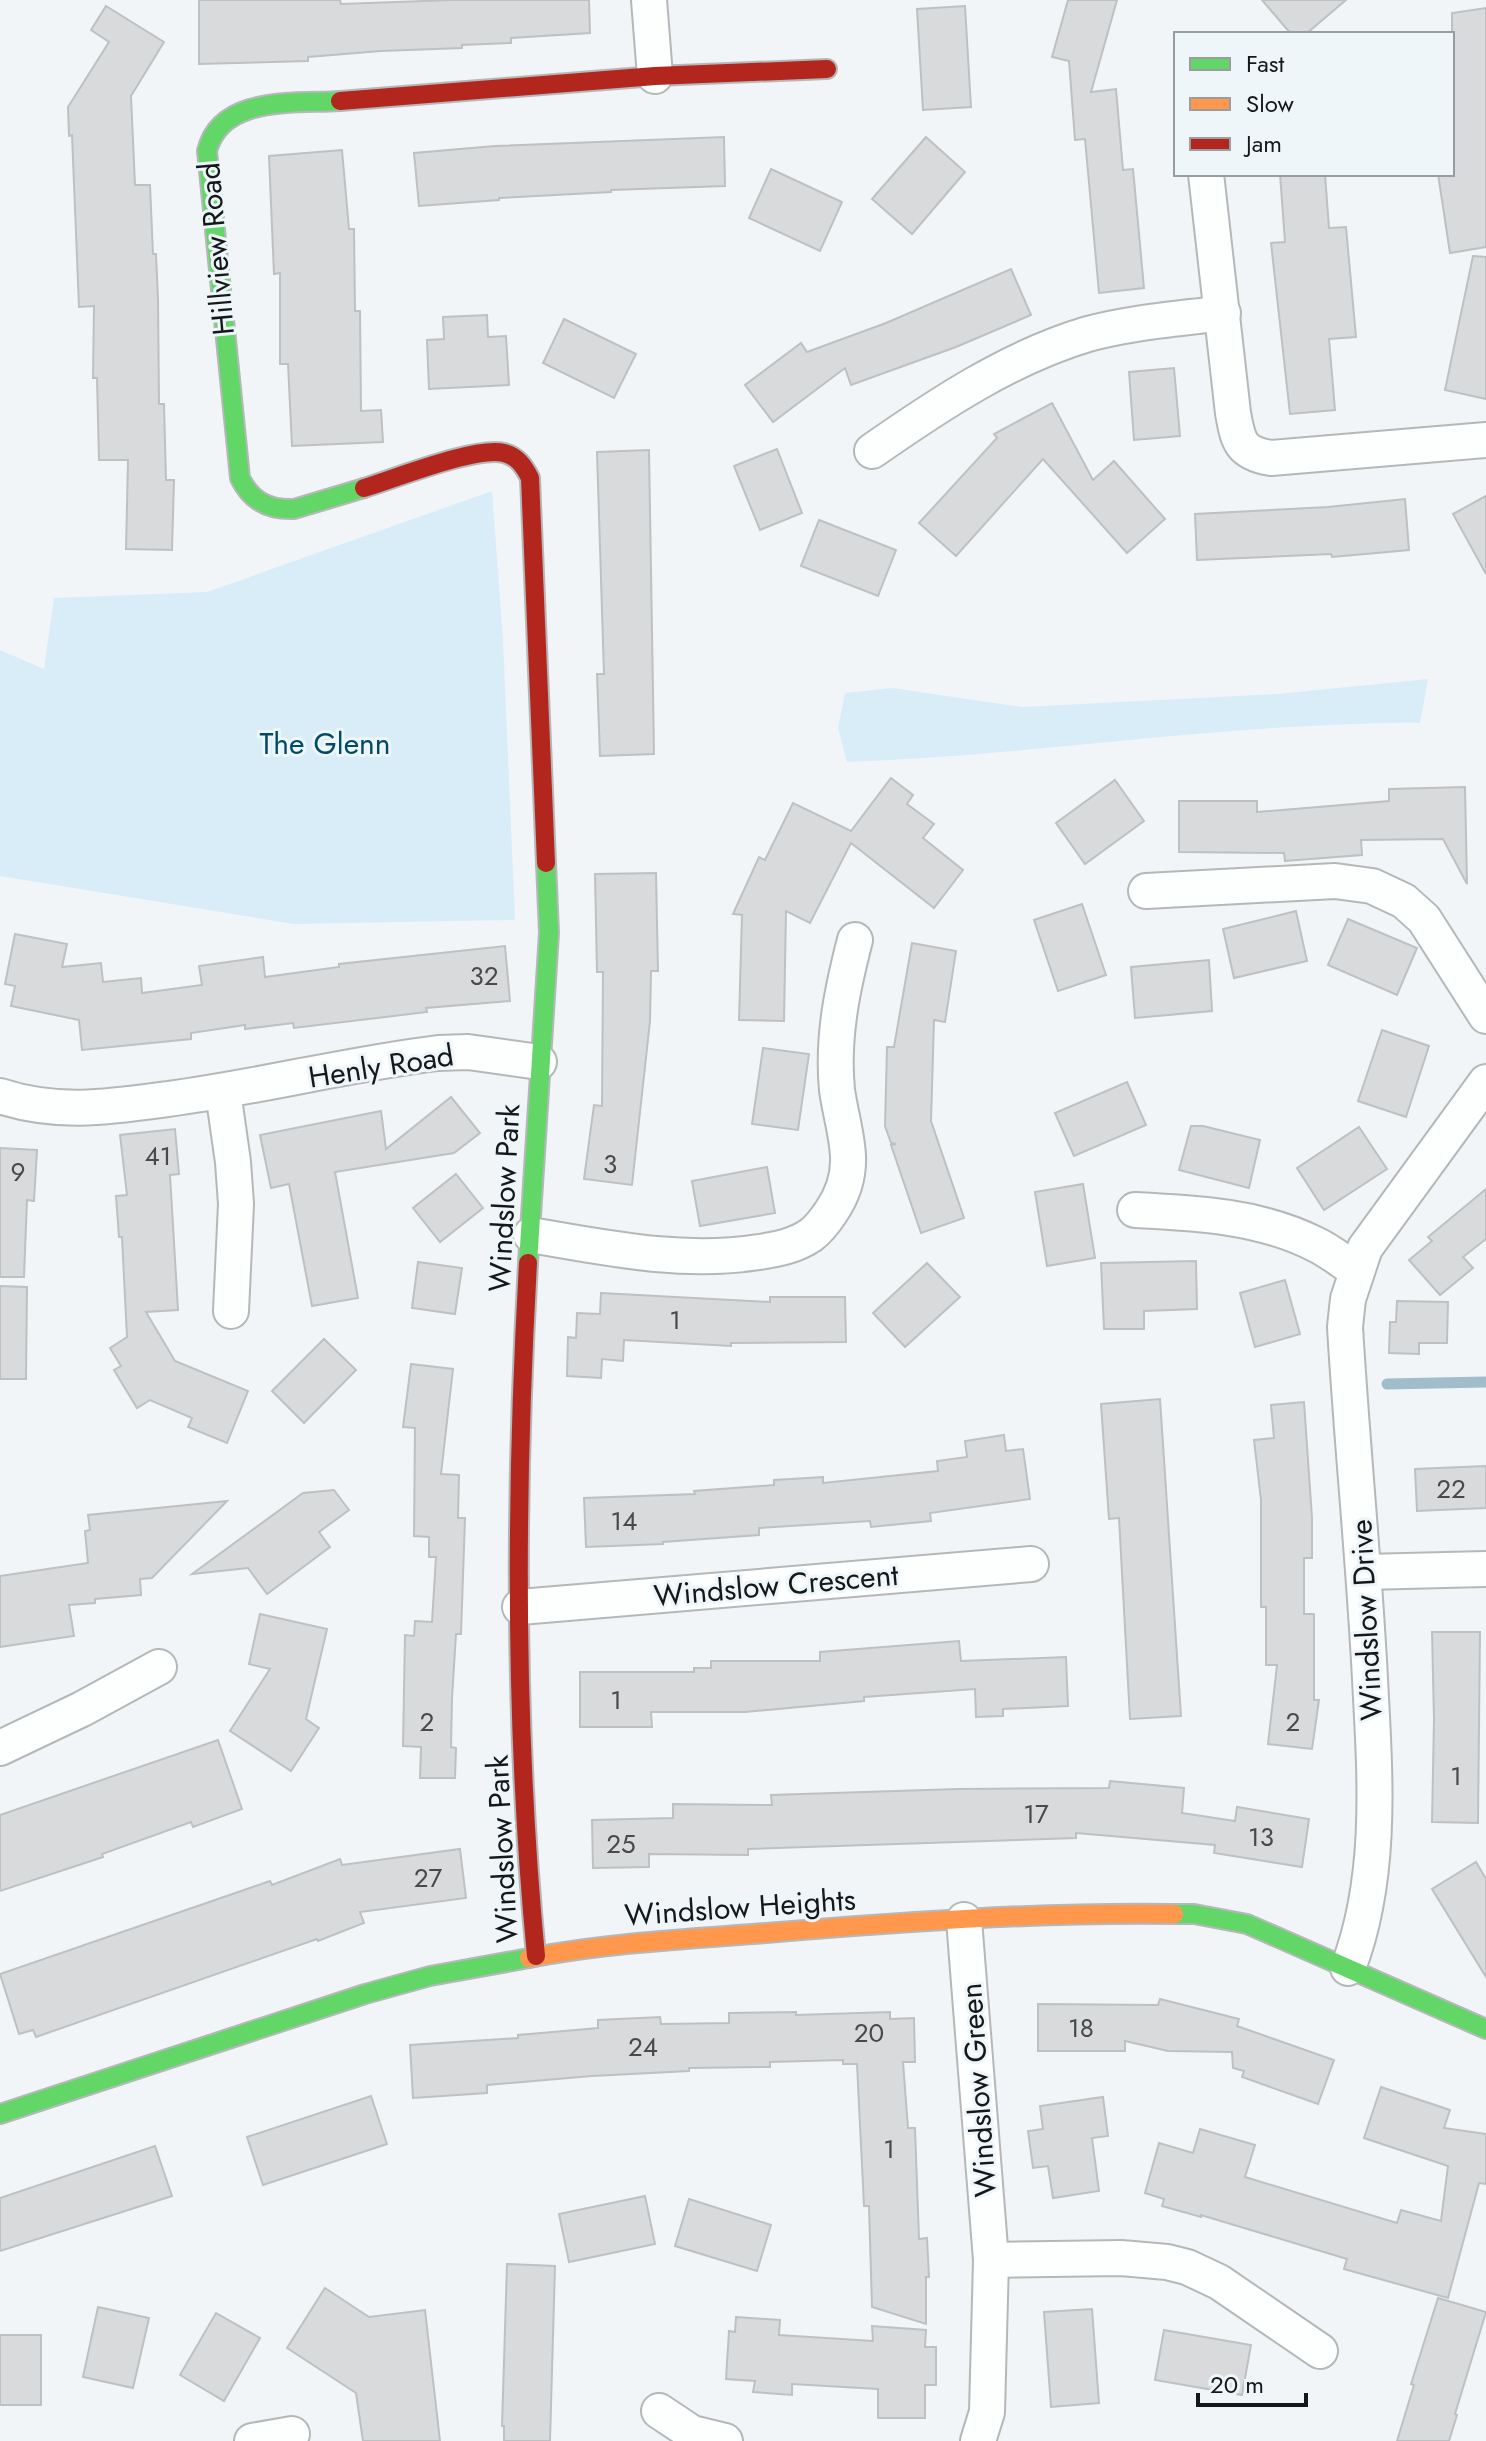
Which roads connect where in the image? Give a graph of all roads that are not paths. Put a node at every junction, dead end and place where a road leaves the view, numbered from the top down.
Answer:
1 (649, 0) edge
2 (827, 69) dead end
3 (655, 76) junction
4 (1206, 176) edge
5 (1223, 313) junction
6 (1486, 440) edge
7 (872, 451) dead end
8 (509, 452) joint
9 (1146, 891) dead end
10 (855, 940) dead end
11 (1486, 1016) edge
12 (539, 1062) junction
13 (1486, 1082) edge
14 (223, 1092) junction
15 (0, 1096) edge
16 (1135, 1210) dead end
17 (531, 1235) junction
18 (1357, 1271) junction
19 (231, 1311) dead end
20 (1031, 1564) dead end
21 (1486, 1569) edge
22 (1364, 1572) junction
23 (520, 1607) junction
24 (159, 1667) dead end
25 (0, 1748) edge
26 (964, 1920) junction
27 (536, 1956) junction
28 (1348, 1968) junction
29 (1486, 2029) edge
30 (0, 2114) edge
31 (991, 2260) junction
32 (1320, 2351) dead end
33 (659, 2411) dead end
34 (292, 2434) dead end
35 (252, 2441) edge
36 (725, 2441) edge
37 (978, 2441) edge

1 - 3 street
2 - 3 street, Hillview Road
3 - 8 street, Hillview Road
4 - 5 street
5 - 6 street
5 - 7 street
8 - 12 street, Windslow Park
9 - 11 street
10 - 17 street
12 - 14 street, Henly Road
12 - 17 street, Windslow Park
13 - 18 street, Windslow Drive
14 - 15 street, Henly Road
14 - 19 street
16 - 18 street
17 - 23 street, Windslow Park
18 - 22 street, Windslow Drive
20 - 23 street, Windslow Crescent
21 - 22 street
22 - 28 street, Windslow Drive
23 - 27 street, Windslow Park
24 - 25 street
26 - 27 street, Windslow Heights
26 - 28 street, Windslow Heights
26 - 31 street, Windslow Green
27 - 30 street, Windslow Heights
28 - 29 street, Windslow Heights
31 - 32 street
31 - 37 street, Windslow Green
33 - 36 street
34 - 35 street

